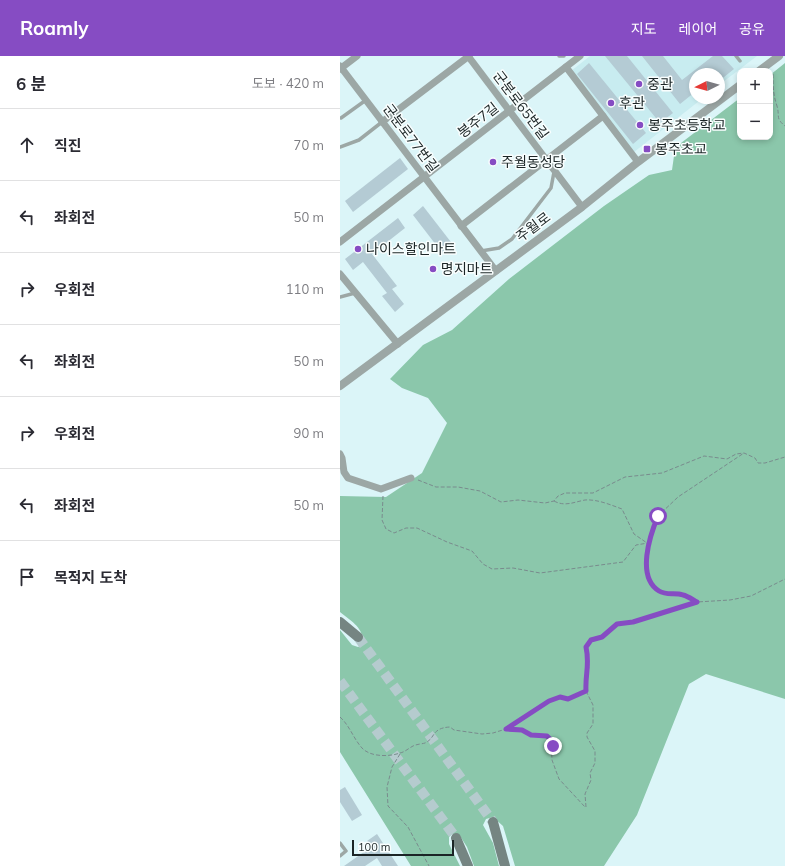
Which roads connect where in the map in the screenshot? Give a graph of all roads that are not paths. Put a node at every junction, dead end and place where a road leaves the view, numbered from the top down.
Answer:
1 (357, 56) edge
2 (468, 56) edge
3 (559, 56) edge
4 (564, 56) edge
5 (580, 56) edge
6 (736, 56) edge
7 (779, 56) edge
8 (740, 61) dead end
9 (566, 67) junction
10 (340, 68) edge
11 (763, 68) edge
12 (737, 87) edge
13 (366, 100) junction
14 (510, 112) junction
15 (603, 116) junction
16 (341, 118) dead end
17 (382, 122) junction
18 (340, 147) edge
19 (546, 160) junction
20 (638, 162) junction
21 (554, 171) junction
22 (425, 178) junction
23 (582, 207) junction
24 (461, 226) junction
25 (340, 242) edge
26 (481, 251) junction
27 (496, 271) junction
28 (340, 274) edge
29 (356, 293) junction
30 (340, 296) edge
31 (398, 344) junction
32 (340, 386) edge
33 (340, 454) edge
34 (412, 478) road end
35 (340, 622) edge
36 (358, 637) tunnel mouth
37 (492, 822) tunnel mouth
38 (456, 838) tunnel mouth
39 (340, 843) edge
40 (340, 856) edge
41 (468, 866) edge
42 (506, 866) edge

1 - 10 street
2 - 14 street, 군분로65번길
2 - 17 street
3 - 4 lane
5 - 9 street, 봉주7길
6 - 8 lane
7 - 11 street
9 - 14 street, 봉주7길
9 - 15 street
10 - 13 street, 군분로77번길
12 - 20 street, 주월로
13 - 16 lane
13 - 17 street, 군분로77번길
14 - 19 street, 군분로65번길
14 - 22 street, 봉주7길
15 - 19 street
15 - 20 street
17 - 18 lane
17 - 22 street, 군분로77번길
19 - 21 street, 군분로65번길
19 - 24 street
20 - 23 street, 주월로
21 - 23 street, 군분로65번길
21 - 26 lane
22 - 24 street, 군분로77번길
22 - 25 street, 봉주7길
23 - 27 street, 주월로
24 - 26 street, 군분로77번길
26 - 27 street, 군분로77번길
27 - 31 street, 주월로
28 - 29 street
29 - 30 lane
29 - 31 street
31 - 32 street, 주월로
33 - 34 street
35 - 36 main road
37 - 42 main road
38 - 41 main road
39 - 40 lane

